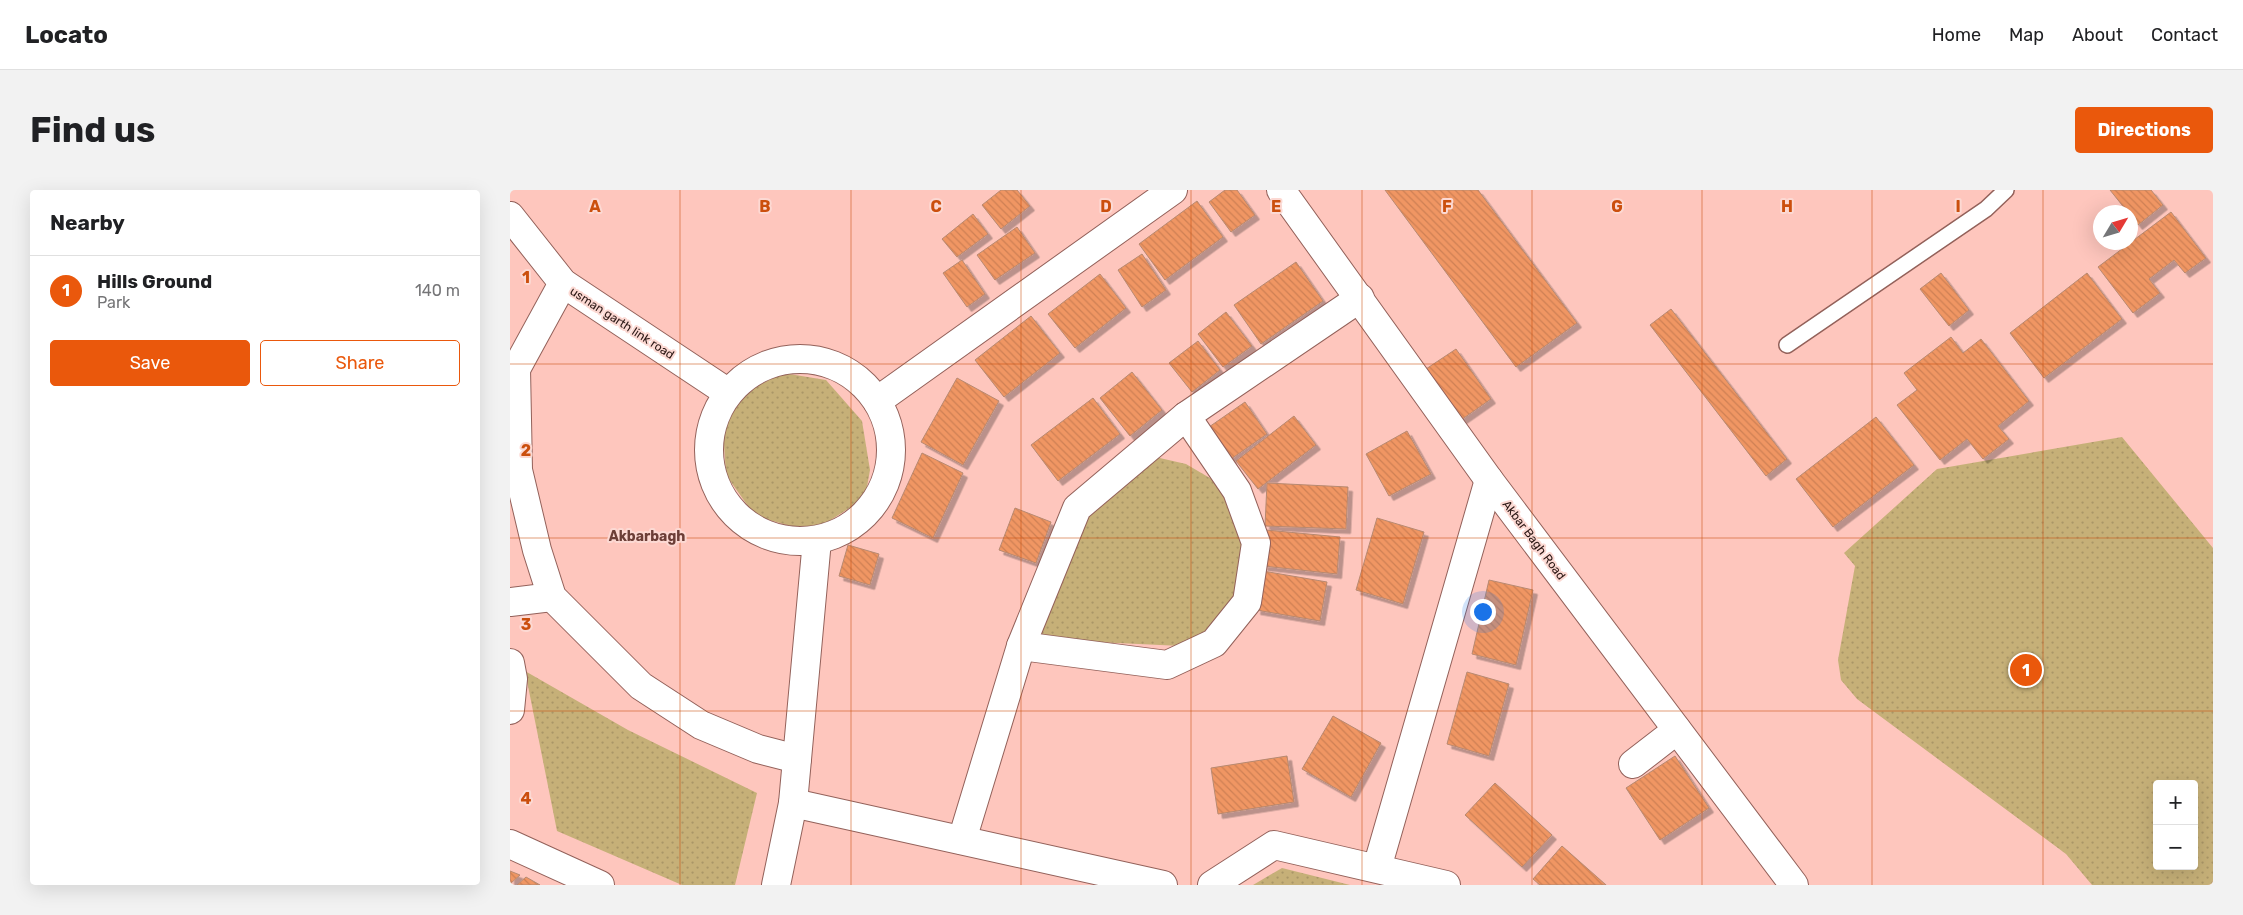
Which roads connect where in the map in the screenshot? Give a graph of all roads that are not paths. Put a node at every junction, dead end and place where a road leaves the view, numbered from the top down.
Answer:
1 (1173, 190) edge
2 (1281, 190) edge
3 (2006, 190) edge
4 (510, 216) edge
5 (562, 283) junction
6 (1360, 298) junction
7 (1787, 344) dead end
8 (513, 372) edge
9 (728, 392) junction
10 (877, 400) junction
11 (1186, 416) junction
12 (1489, 480) junction
13 (817, 540) junction
14 (552, 597) junction
15 (510, 602) edge
16 (1021, 646) junction
17 (510, 663) edge
18 (510, 710) edge
19 (1677, 730) junction
20 (797, 760) junction
21 (1633, 764) dead end
22 (793, 803) junction
23 (962, 840) junction
24 (510, 844) edge
25 (1377, 868) junction
26 (600, 885) edge
27 (776, 885) edge
28 (1163, 885) edge
29 (1212, 885) edge
30 (1446, 885) edge
31 (1794, 885) edge

1 - 10 street
2 - 6 street, Akbar Bagh Road
3 - 7 lane
4 - 5 street, usman garth link road
5 - 8 street
5 - 9 street, usman garth link road
6 - 11 street
6 - 12 street, Akbar Bagh Road
8 - 14 street
9 - 10 street
9 - 13 street
10 - 13 street
11 - 16 street
11 - 16 street
12 - 19 street, Akbar Bagh Road
12 - 25 street
13 - 20 street
14 - 15 street
14 - 20 street
16 - 23 street
17 - 18 street
19 - 21 street
19 - 31 street, Akbar Bagh Road
20 - 22 street
22 - 23 street
22 - 27 street
23 - 28 street
24 - 26 street
25 - 29 street
25 - 30 street

